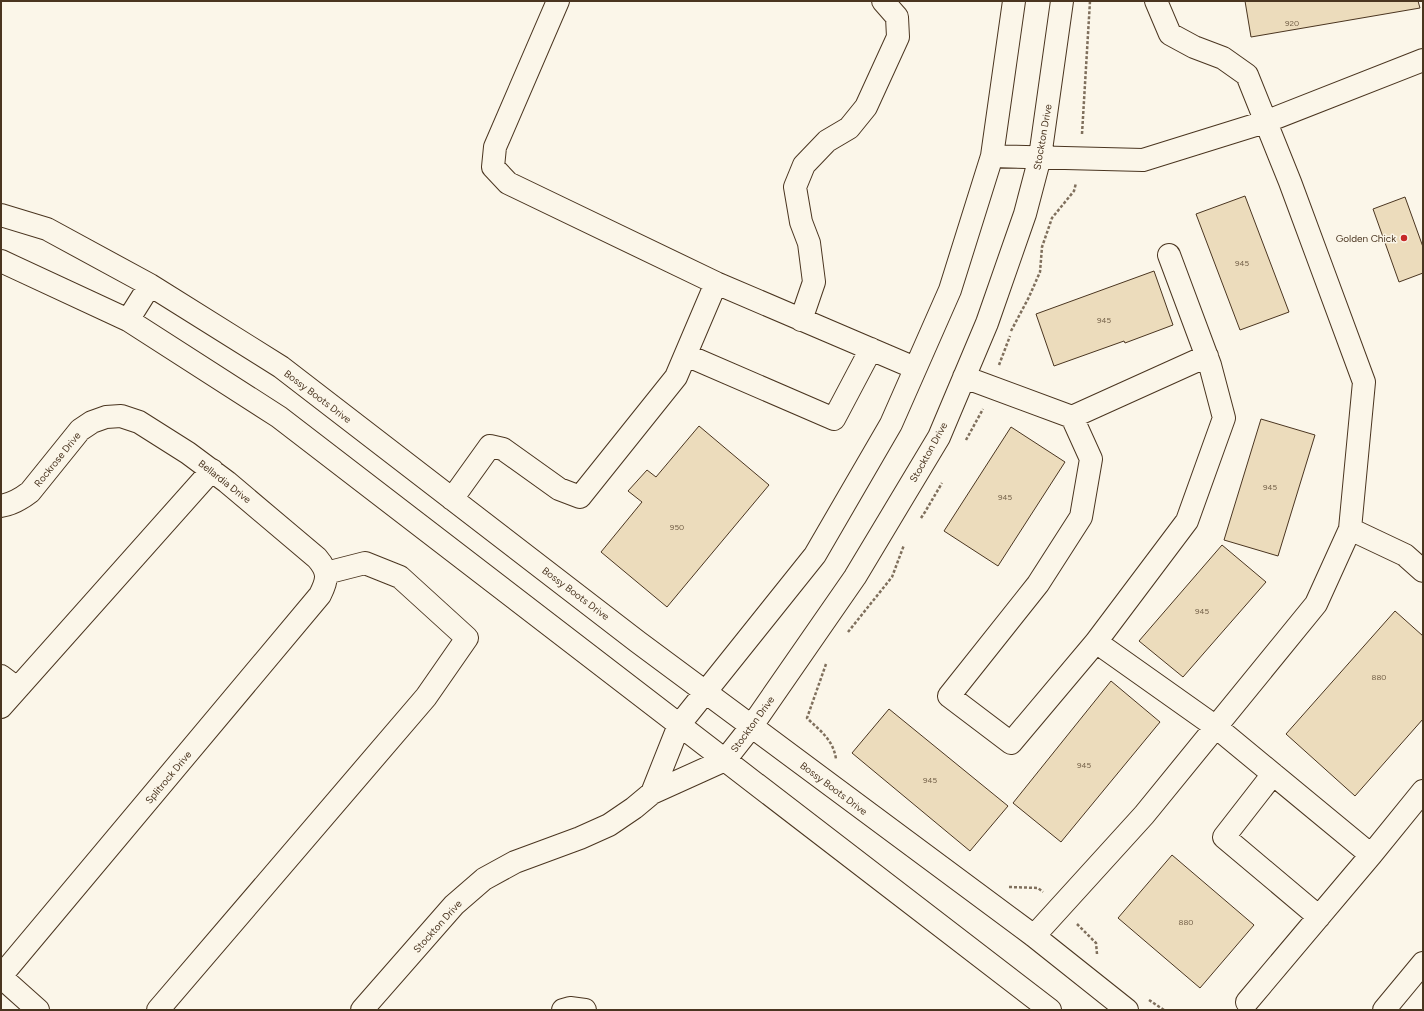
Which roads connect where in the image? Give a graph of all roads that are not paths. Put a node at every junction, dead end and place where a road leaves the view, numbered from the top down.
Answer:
1 (558, 1) edge
2 (883, 1) edge
3 (1014, 1) edge
4 (1062, 1) edge
5 (1156, 1) edge
6 (1423, 60) edge
7 (1265, 122) junction
8 (992, 156) junction
9 (1040, 158) junction
10 (1, 215) edge
11 (1169, 254) dead end
12 (1, 261) edge
13 (716, 283) junction
14 (150, 285) junction
15 (128, 320) junction
16 (801, 320) junction
17 (871, 349) junction
18 (686, 355) junction
19 (1207, 356) junction
20 (916, 368) junction
21 (964, 377) junction
22 (106, 417) joint
23 (1072, 417) junction
24 (212, 470) junction
25 (452, 499) junction
26 (5, 506) edge
27 (1350, 529) junction
28 (1423, 571) edge
29 (326, 573) junction
30 (1096, 642) junction
31 (9, 682) edge
32 (705, 691) junction
33 (1, 707) edge
34 (679, 725) junction
35 (751, 727) junction
36 (1216, 727) junction
37 (725, 760) junction
38 (1273, 774) junction
39 (1423, 791) edge
40 (652, 793) junction
41 (1371, 855) junction
42 (1319, 917) junction
43 (1034, 936) junction
44 (1423, 964) edge
45 (1, 977) edge
46 (1246, 1002) dead end
47 (38, 1010) edge
48 (158, 1010) edge
49 (362, 1010) edge
50 (563, 1010) edge
51 (585, 1010) edge
52 (1050, 1010) edge
53 (1127, 1010) edge
54 (1384, 1010) edge

1 - 13 street
2 - 16 street
3 - 8 street, Stockton Drive
4 - 9 street, Stockton Drive
5 - 7 street
6 - 7 street
7 - 9 street
7 - 27 street
8 - 9 street
8 - 20 street, Stockton Drive
9 - 21 street, Stockton Drive
10 - 14 street, Bossy Boots Drive
11 - 19 street
12 - 15 street
13 - 16 street
13 - 18 street
14 - 15 street
14 - 25 street, Bossy Boots Drive
15 - 34 street
16 - 17 street
17 - 18 street
17 - 20 street
18 - 25 street
19 - 23 street
19 - 30 street
20 - 32 street, Stockton Drive
21 - 23 street
21 - 35 street, Stockton Drive
22 - 24 street, Bellardia Drive
22 - 26 street, Rockrose Drive
23 - 30 street
24 - 29 street, Bellardia Drive
24 - 31 street
25 - 32 street, Bossy Boots Drive
27 - 28 street
27 - 36 street
29 - 45 street, Splitrock Drive
29 - 48 street
30 - 36 street
31 - 33 street
32 - 34 street, Stockton Drive
32 - 35 street, Bossy Boots Drive
34 - 37 street
34 - 40 street, Stockton Drive
35 - 37 street, Stockton Drive
35 - 43 street, Bossy Boots Drive
36 - 38 street
36 - 43 street
37 - 40 street, Stockton Drive
37 - 52 street
38 - 41 street
38 - 42 street
39 - 41 street
40 - 49 street, Stockton Drive
41 - 42 street
42 - 46 street
43 - 53 street, Bossy Boots Drive
44 - 54 street
45 - 47 street
50 - 51 street

